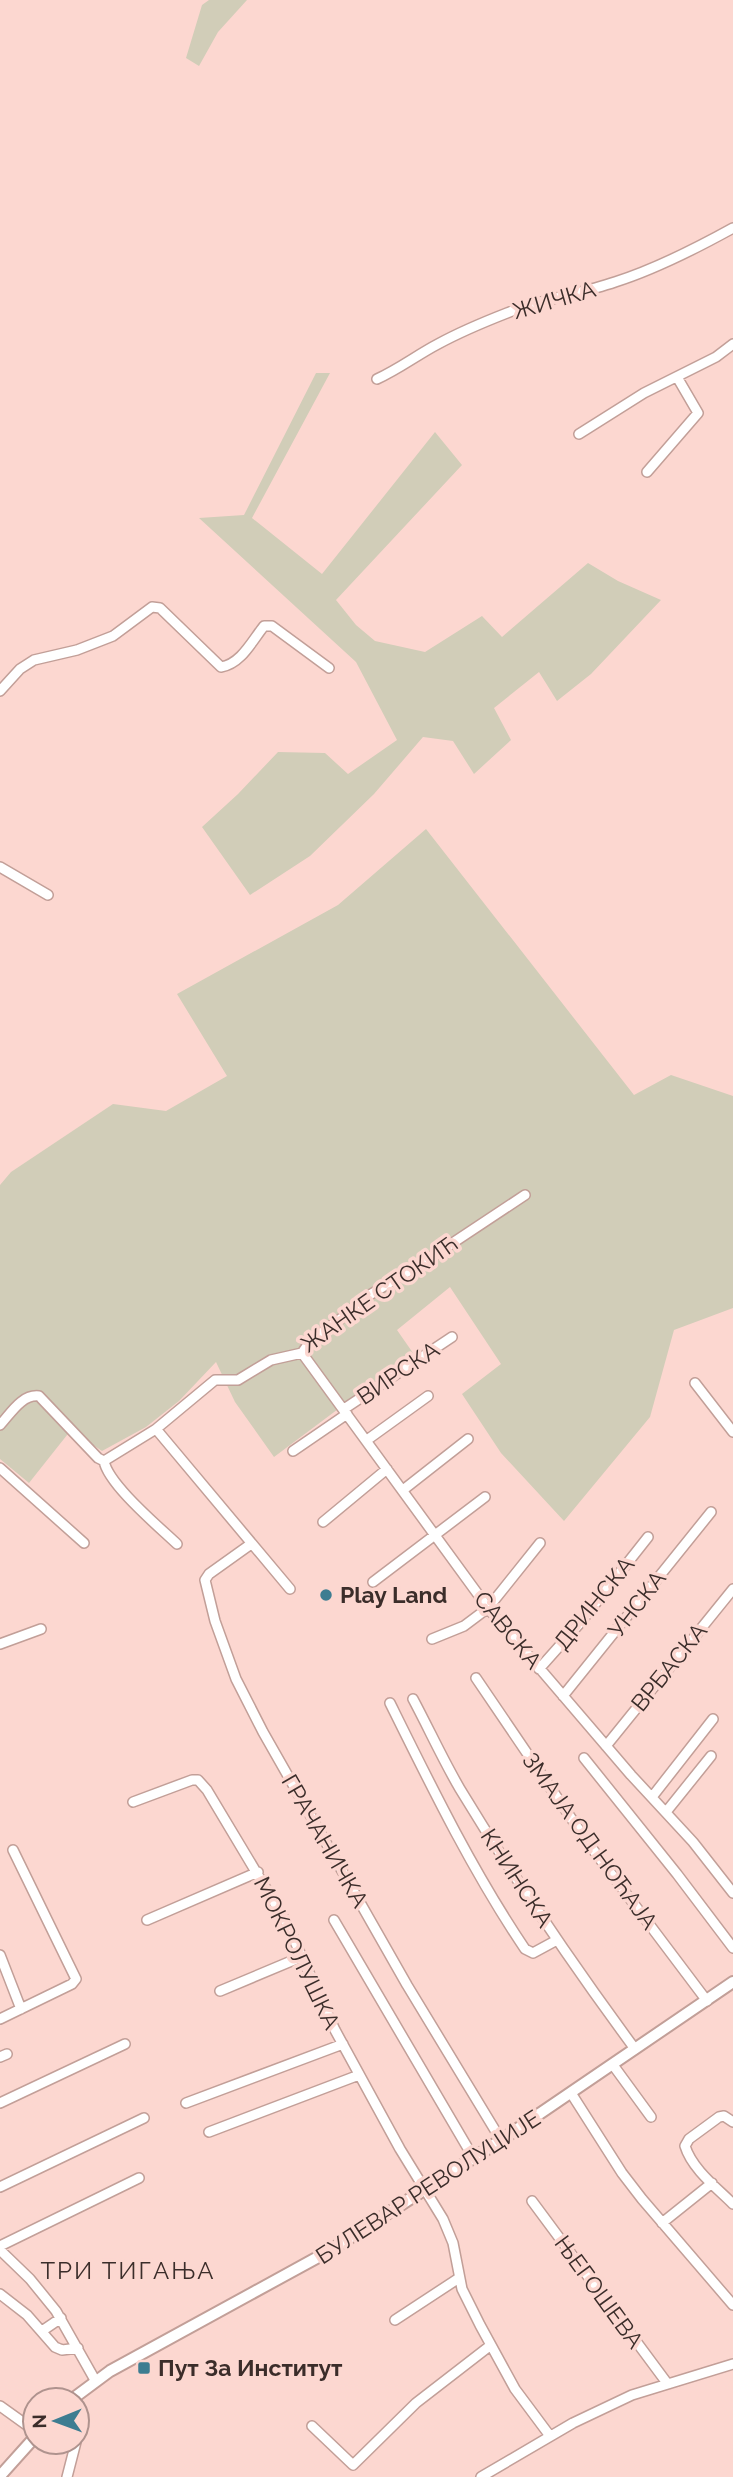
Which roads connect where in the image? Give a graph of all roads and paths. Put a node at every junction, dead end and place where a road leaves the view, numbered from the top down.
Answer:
1 (733, 228) edge
2 (733, 344) edge
3 (677, 376) junction
4 (377, 379) dead end
5 (579, 434) dead end
6 (647, 472) dead end
7 (329, 668) dead end
8 (0, 691) edge
9 (0, 867) edge
10 (48, 895) dead end
11 (525, 1195) dead end
12 (452, 1337) dead end
13 (302, 1353) junction
14 (695, 1383) dead end
15 (428, 1396) dead end
16 (346, 1411) junction
17 (0, 1425) edge
18 (156, 1429) junction
19 (733, 1433) edge
20 (468, 1439) dead end
21 (367, 1440) junction
22 (293, 1451) dead end
23 (104, 1461) junction
24 (0, 1468) edge
25 (387, 1469) junction
26 (403, 1490) junction
27 (485, 1497) dead end
28 (711, 1512) dead end
29 (323, 1522) dead end
30 (436, 1534) junction
31 (648, 1537) dead end
32 (84, 1543) dead end
33 (540, 1543) dead end
34 (177, 1544) dead end
35 (251, 1544) junction
36 (373, 1582) dead end
37 (289, 1589) dead end
38 (733, 1589) edge
39 (488, 1608) junction
40 (41, 1629) dead end
41 (432, 1639) dead end
42 (0, 1644) edge
43 (539, 1669) junction
44 (476, 1678) dead end
45 (564, 1696) junction
46 (414, 1699) dead end
47 (390, 1703) dead end
48 (713, 1719) dead end
49 (606, 1746) junction
50 (711, 1756) dead end
51 (584, 1758) dead end
52 (652, 1797) junction
53 (133, 1802) dead end
54 (666, 1812) junction
55 (13, 1850) dead end
56 (258, 1872) junction
57 (733, 1893) edge
58 (147, 1920) dead end
59 (334, 1920) dead end
60 (557, 1940) junction
61 (733, 1948) edge
62 (0, 1955) edge
63 (301, 1957) junction
64 (733, 1982) edge
65 (220, 1991) dead end
66 (707, 2001) junction
67 (21, 2009) junction
68 (0, 2019) edge
69 (125, 2044) dead end
70 (343, 2044) junction
71 (635, 2049) junction
72 (613, 2065) junction
73 (359, 2075) junction
74 (571, 2094) junction
75 (0, 2103) edge
76 (186, 2104) dead end
77 (651, 2117) dead end
78 (144, 2118) dead end
79 (733, 2122) edge
80 (209, 2132) dead end
81 (501, 2140) junction
82 (473, 2157) junction
83 (139, 2178) dead end
84 (712, 2183) junction
85 (0, 2187) edge
86 (426, 2188) junction
87 (532, 2201) dead end
88 (733, 2204) edge
89 (662, 2223) junction
90 (0, 2248) edge
91 (459, 2278) junction
92 (0, 2294) edge
93 (733, 2305) edge
94 (61, 2318) junction
95 (395, 2320) dead end
96 (42, 2331) junction
97 (491, 2345) junction
98 (78, 2348) junction
99 (733, 2364) edge
100 (95, 2380) junction
101 (667, 2383) junction
102 (89, 2386) edge
103 (0, 2406) edge
104 (21, 2421) edge
105 (312, 2426) dead end
106 (550, 2436) junction
107 (21, 2453) edge
108 (72, 2456) edge
109 (486, 2475) edge
110 (0, 2476) edge
111 (67, 2477) edge

1 - 4 street, ЖИЧКА
2 - 3 street
3 - 5 street
3 - 6 street
7 - 8 street
9 - 10 street
11 - 13 street, ЖАНКЕ СТОКИЋ
12 - 16 street, ВИРСКА
13 - 16 street, САВСКА
13 - 18 street, ЖАНКЕ СТОКИЋ
14 - 19 street
15 - 21 street
16 - 21 street, САВСКА
16 - 22 street, ВИРСКА
17 - 23 street
18 - 23 street, ЖАНКЕ СТОКИЋ
18 - 35 street
20 - 26 street
21 - 25 street, САВСКА
23 - 34 street
24 - 32 street
25 - 26 street, САВСКА
25 - 29 street
26 - 30 street, САВСКА
27 - 30 street
28 - 45 street, УНСКА
30 - 36 street
30 - 39 street, САВСКА
31 - 43 street, ДРИНСКА
33 - 39 street
35 - 37 street
35 - 81 street, ГРАЧАНИЧКА
38 - 49 street, ВРБАСКА
39 - 41 street
39 - 43 street, САВСКА
40 - 42 street
43 - 45 street, САВСКА
44 - 66 street, ЗМАЈА ОД НОЋАЈА
45 - 49 street, САВСКА
46 - 60 street, КНИНСКА
47 - 60 street
48 - 52 street
49 - 52 street, САВСКА
50 - 54 street
51 - 61 street
52 - 54 street, САВСКА
53 - 56 street, МОКРОЛУШКА
54 - 57 street, САВСКА
55 - 67 street
56 - 58 street
56 - 63 street, МОКРОЛУШКА
59 - 82 street
60 - 71 street, КНИНСКА
62 - 67 street
63 - 65 street
63 - 70 street, МОКРОЛУШКА
64 - 66 main road, БУЛЕВАР РЕВОЛУЦИЈЕ
66 - 71 main road, БУЛЕВАР РЕВОЛУЦИЈЕ
67 - 68 street
69 - 75 street
70 - 73 street, МОКРОЛУШКА
70 - 76 street
71 - 72 main road, БУЛЕВАР РЕВОЛУЦИЈЕ
72 - 74 main road, БУЛЕВАР РЕВОЛУЦИЈЕ
72 - 77 street
73 - 80 street
73 - 86 street, МОКРОЛУШКА
74 - 81 main road, БУЛЕВАР РЕВОЛУЦИЈЕ
74 - 89 street
78 - 85 street
79 - 84 street
81 - 82 main road, БУЛЕВАР РЕВОЛУЦИЈЕ
82 - 86 main road, БУЛЕВАР РЕВОЛУЦИЈЕ
83 - 90 street
84 - 88 street
84 - 89 street
86 - 91 street, МОКРОЛУШКА
86 - 100 main road, БУЛЕВАР РЕВОЛУЦИЈЕ
87 - 101 street, ЊЕГОШЕВА
89 - 93 street
90 - 94 street
91 - 95 street
91 - 97 street, МОКРОЛУШКА
92 - 96 street
94 - 96 street
94 - 98 street
96 - 98 street
97 - 105 street
97 - 106 street, МОКРОЛУШКА
98 - 100 street
99 - 101 street
100 - 102 main road, БУЛЕВАР РЕВОЛУЦИЈЕ
101 - 106 street
103 - 104 street
106 - 109 street
107 - 110 main road
108 - 111 street

